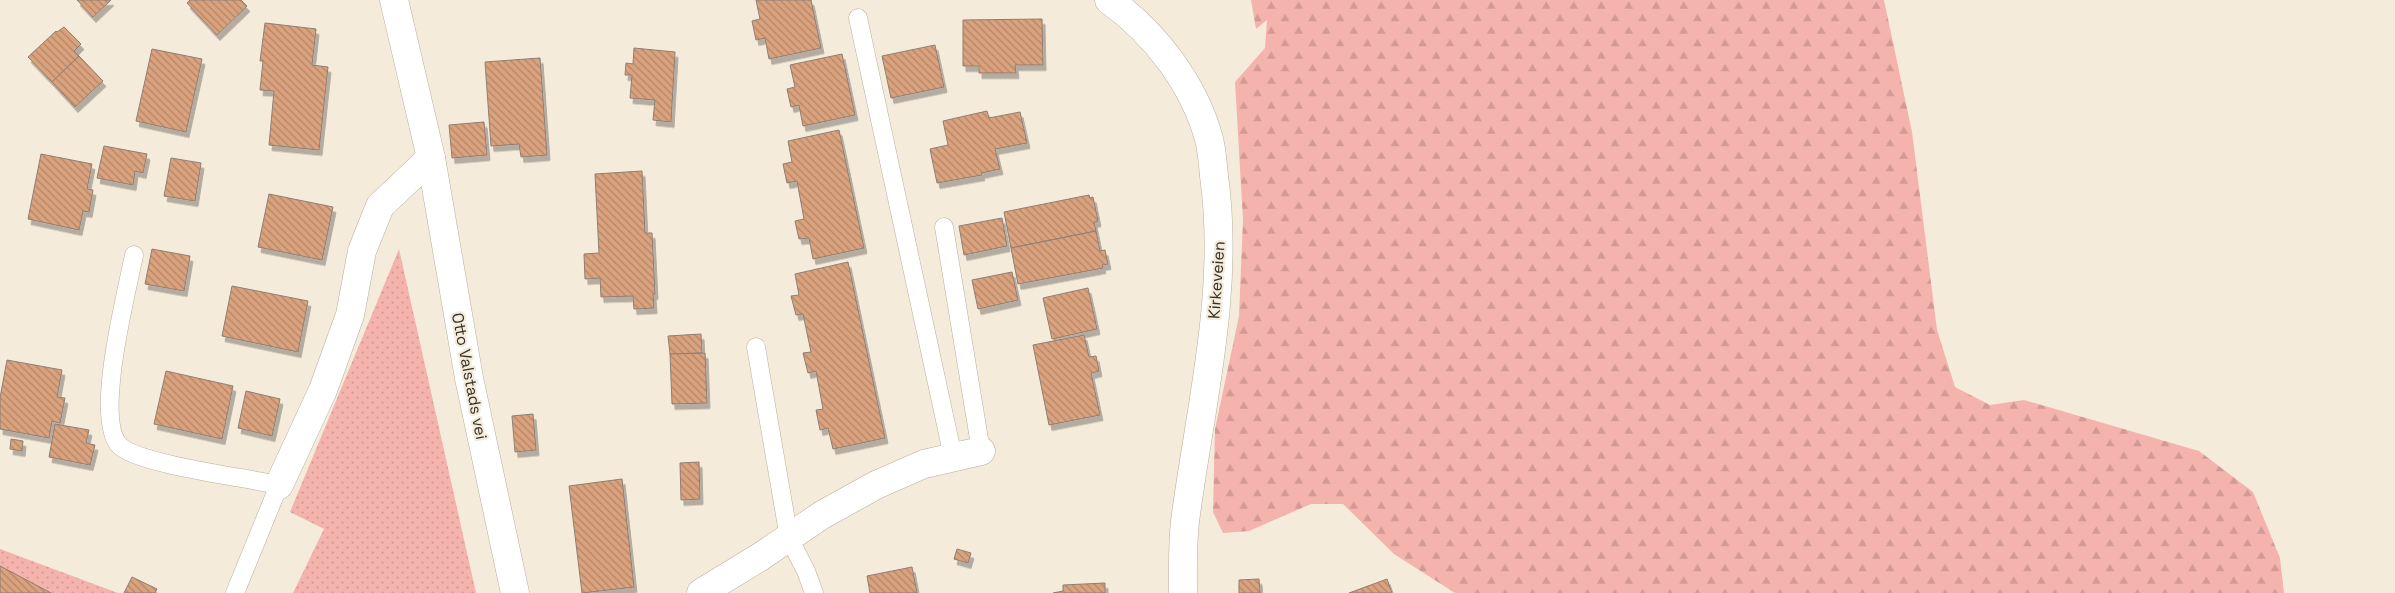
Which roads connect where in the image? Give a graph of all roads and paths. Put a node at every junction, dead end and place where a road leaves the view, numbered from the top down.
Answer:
1 (394, 0) edge
2 (1120, 3) edge
3 (858, 18) dead end
4 (431, 158) junction
5 (944, 227) dead end
6 (134, 255) dead end
7 (756, 347) dead end
8 (981, 451) joint
9 (953, 457) junction
10 (279, 485) junction
11 (788, 538) junction
12 (234, 593) edge
13 (515, 593) edge
14 (701, 593) edge
15 (814, 593) edge
16 (1183, 593) edge

1 - 4 street, Otto Valstads vei
2 - 16 street, Kirkeveien
3 - 9 lane
4 - 10 street
4 - 13 street, Otto Valstads vei
5 - 8 lane
6 - 10 lane
7 - 11 lane
8 - 9 street
9 - 11 street
10 - 12 lane
11 - 14 street
11 - 15 lane

